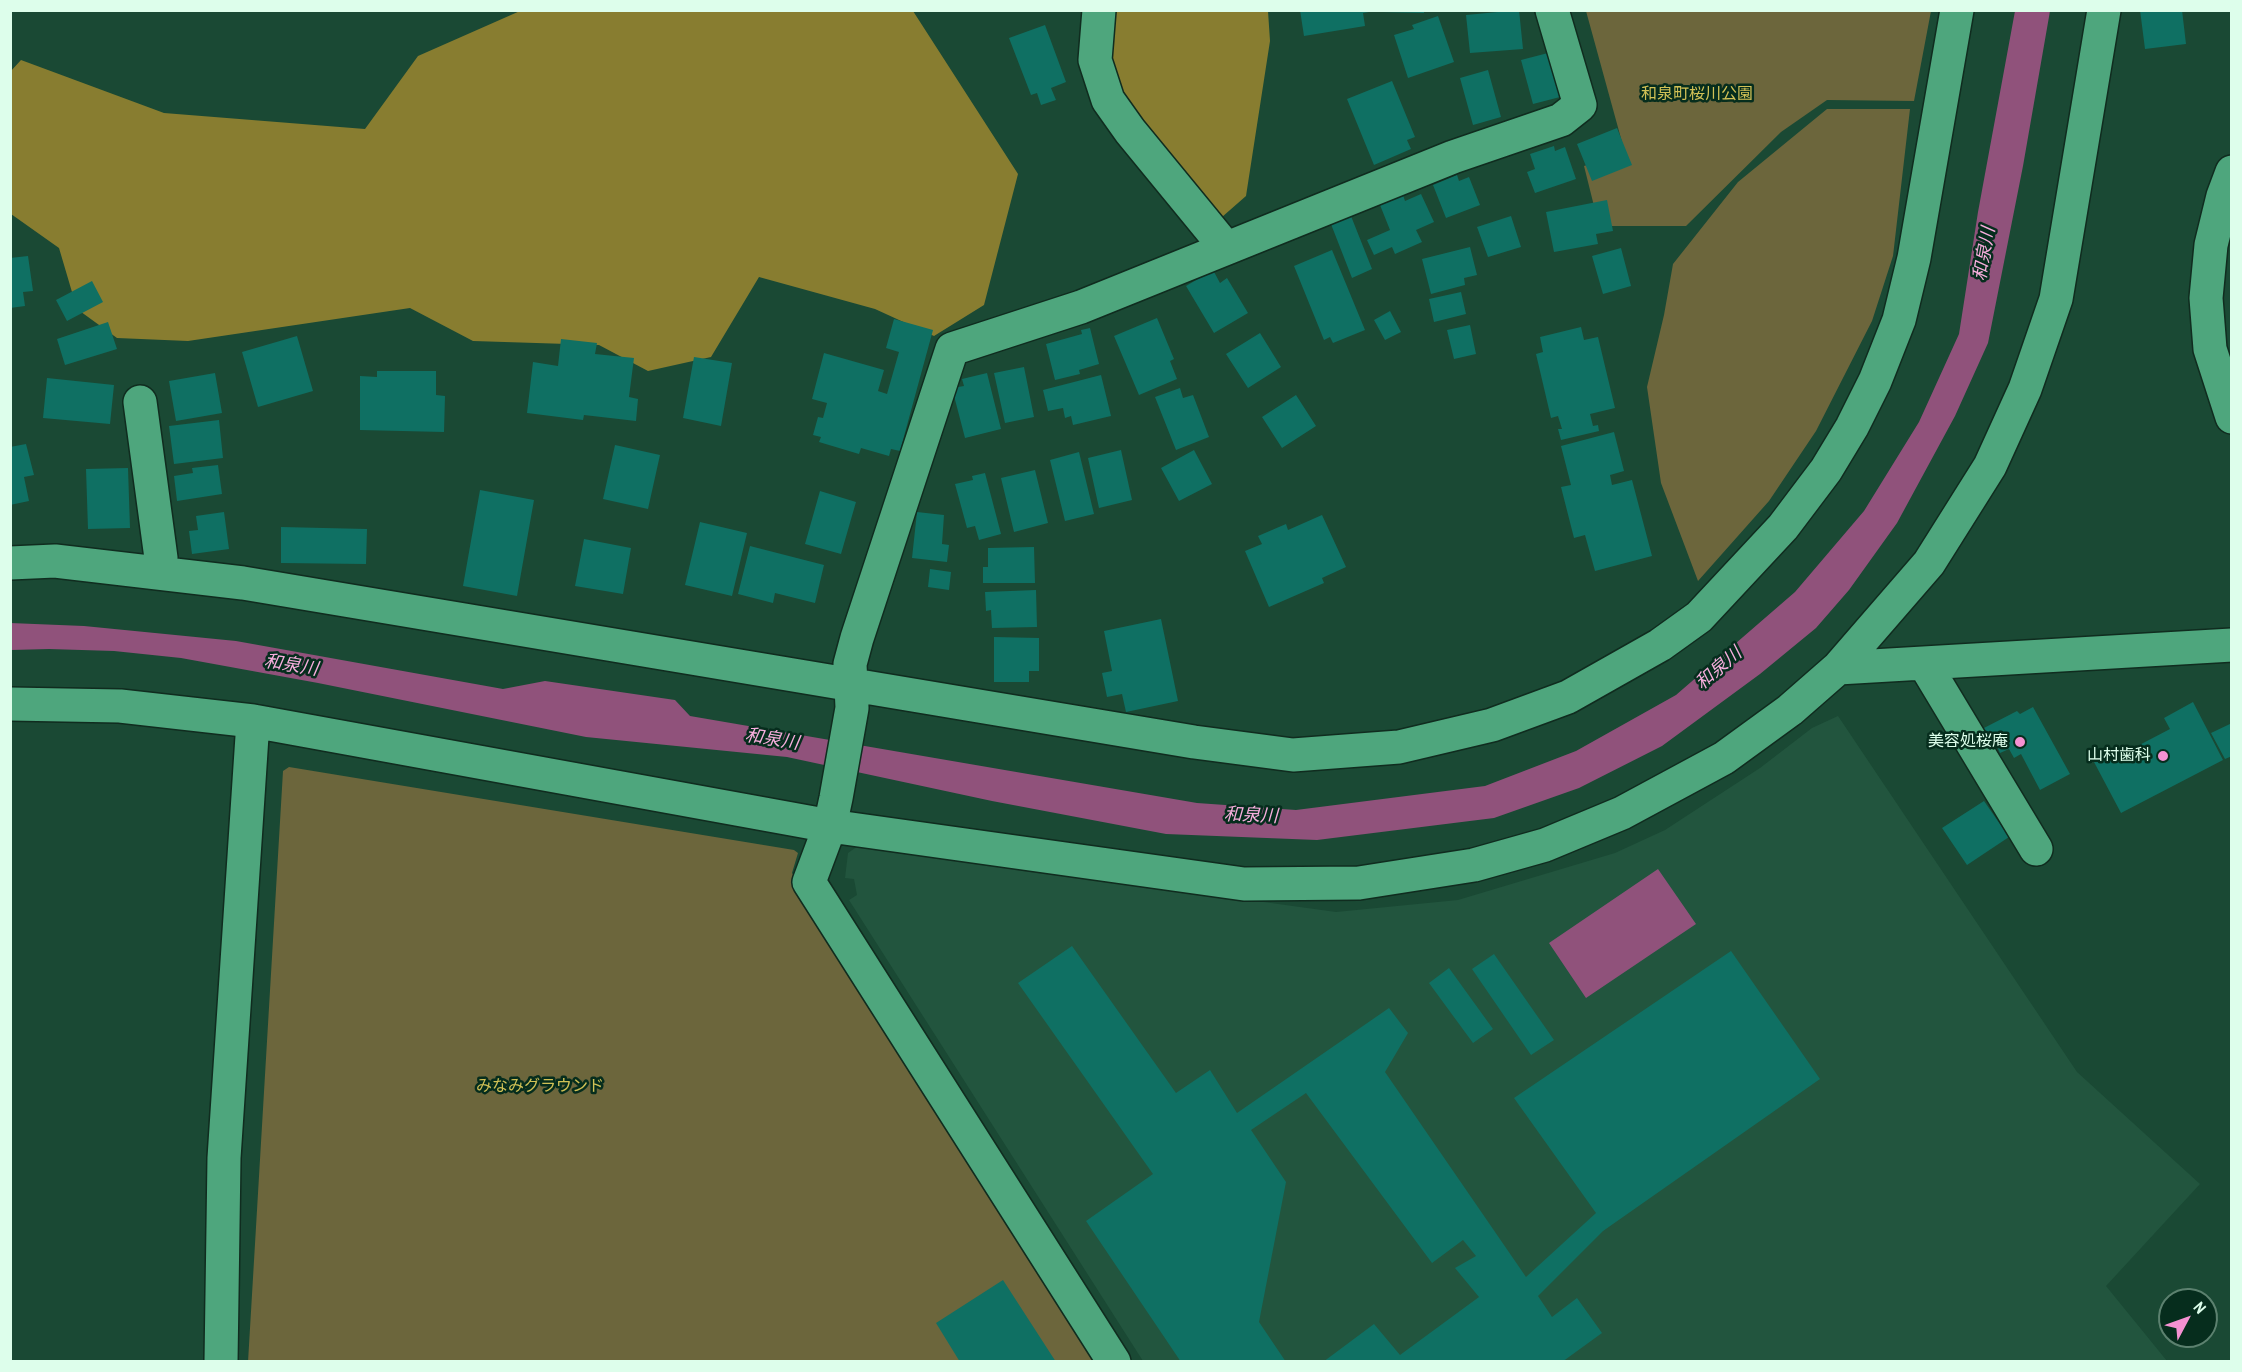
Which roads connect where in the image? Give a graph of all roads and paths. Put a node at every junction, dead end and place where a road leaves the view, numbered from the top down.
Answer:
1 (1099, 10) edge
2 (1552, 10) edge
3 (1957, 10) edge
4 (2104, 10) edge
5 (2232, 172) edge
6 (2221, 245) edge
7 (1226, 248) junction
8 (140, 402) dead end
9 (2232, 417) edge
10 (10, 563) edge
11 (158, 572) junction
12 (2232, 645) edge
13 (1924, 663) junction
14 (1838, 668) junction
15 (851, 698) junction
16 (10, 704) edge
17 (253, 721) junction
18 (833, 812) junction
19 (2036, 849) dead end
20 (221, 1362) edge
21 (1114, 1362) edge

1 - 7 street
2 - 7 street
3 - 15 street
4 - 14 street
5 - 6 street
6 - 9 street
7 - 15 street
8 - 11 street
10 - 11 street
11 - 15 street
12 - 13 street
13 - 14 street
13 - 19 street
14 - 18 street
15 - 18 street
16 - 17 street
17 - 18 street
17 - 20 street
18 - 21 street

